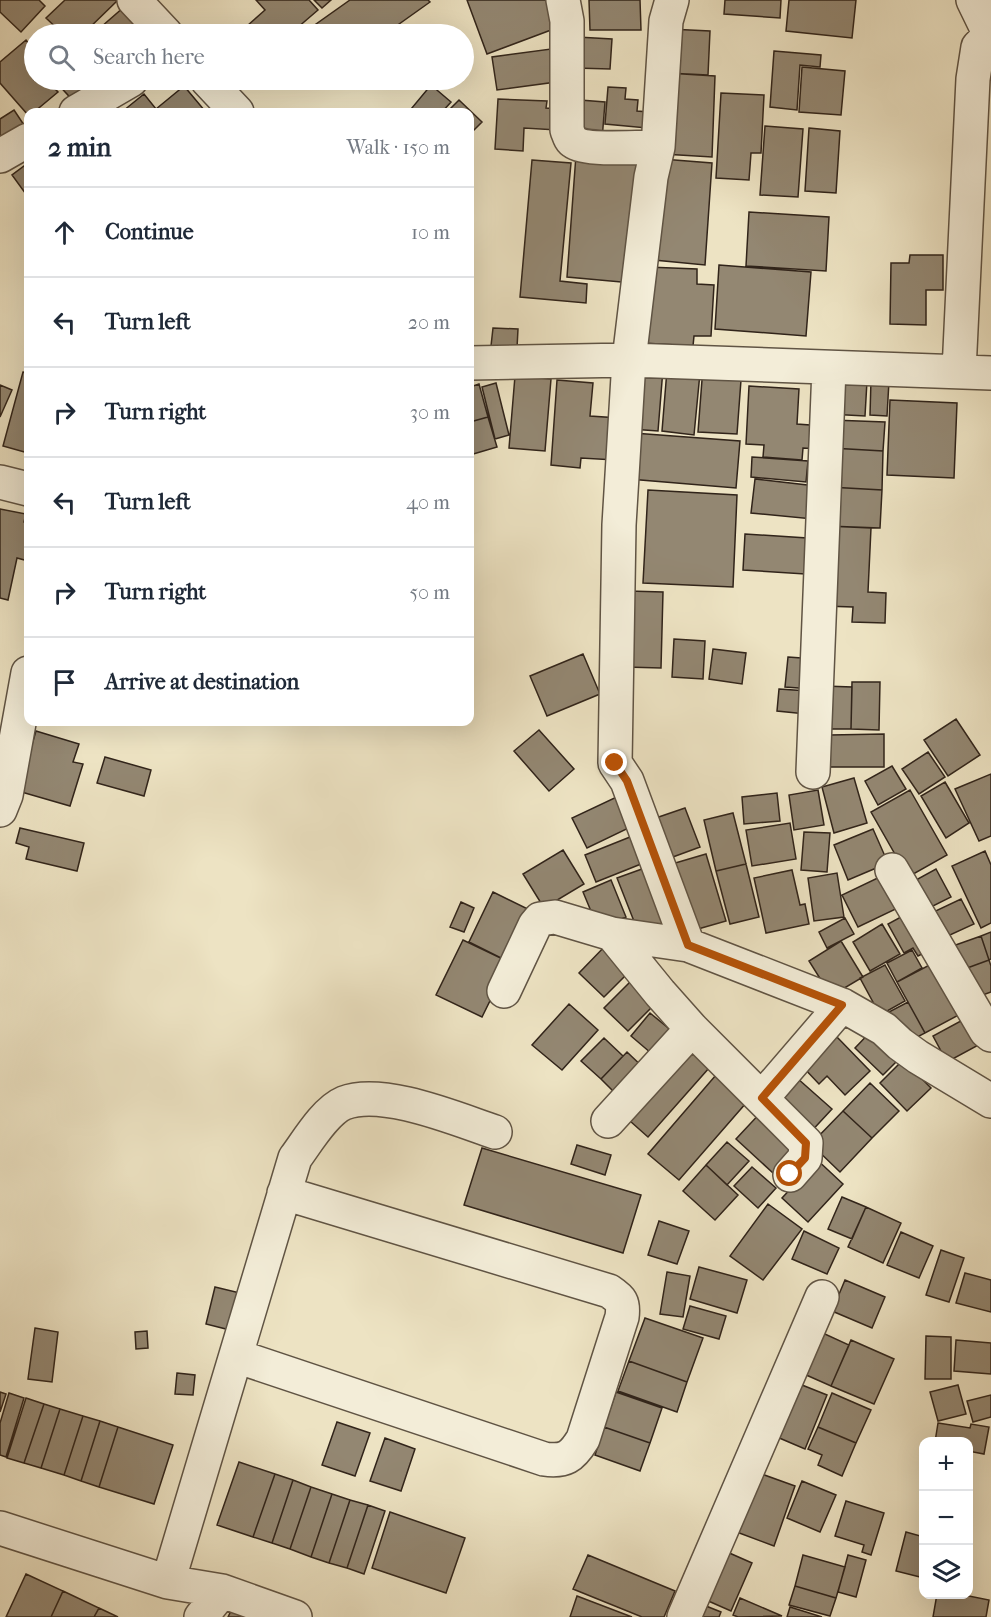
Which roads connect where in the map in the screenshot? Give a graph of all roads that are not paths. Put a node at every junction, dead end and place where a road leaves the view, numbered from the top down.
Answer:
1 (134, 0) edge
2 (563, 0) edge
3 (672, 0) edge
4 (973, 0) edge
5 (157, 24) edge
6 (991, 35) edge
7 (114, 90) edge
8 (216, 90) edge
9 (83, 108) edge
10 (233, 108) edge
11 (24, 142) edge
12 (658, 147) junction
13 (0, 156) edge
14 (629, 360) junction
15 (474, 363) edge
16 (829, 368) junction
17 (959, 371) junction
18 (991, 372) edge
19 (0, 482) edge
20 (24, 488) edge
21 (24, 682) edge
22 (10, 712) edge
23 (813, 772) dead end
24 (0, 810) edge
25 (892, 870) dead end
26 (612, 934) junction
27 (688, 945) junction
28 (504, 991) dead end
29 (842, 1005) junction
30 (692, 1029) junction
31 (991, 1035) edge
32 (762, 1098) junction
33 (991, 1101) edge
34 (608, 1121) dead end
35 (495, 1132) dead end
36 (790, 1174) dead end
37 (284, 1193) junction
38 (822, 1297) dead end
39 (236, 1356) junction
40 (0, 1528) edge
41 (168, 1582) junction
42 (222, 1591) junction
43 (201, 1617) edge
44 (295, 1617) edge
45 (684, 1617) edge

1 - 5 street
2 - 12 street
3 - 12 street
4 - 6 street
6 - 17 street
7 - 9 street
8 - 10 street
11 - 13 street
12 - 14 street
14 - 15 street
14 - 16 street
14 - 27 street
16 - 17 street
16 - 23 street
17 - 18 street
19 - 20 street
21 - 22 street
22 - 24 street
25 - 31 street
26 - 27 street
26 - 28 street
26 - 30 street
27 - 29 street
29 - 32 street
29 - 33 street
30 - 32 street
30 - 34 street
32 - 36 street
35 - 37 street
37 - 39 street
37 - 39 street
38 - 45 street
39 - 41 street
40 - 41 street
41 - 42 street
42 - 43 street
42 - 44 street

